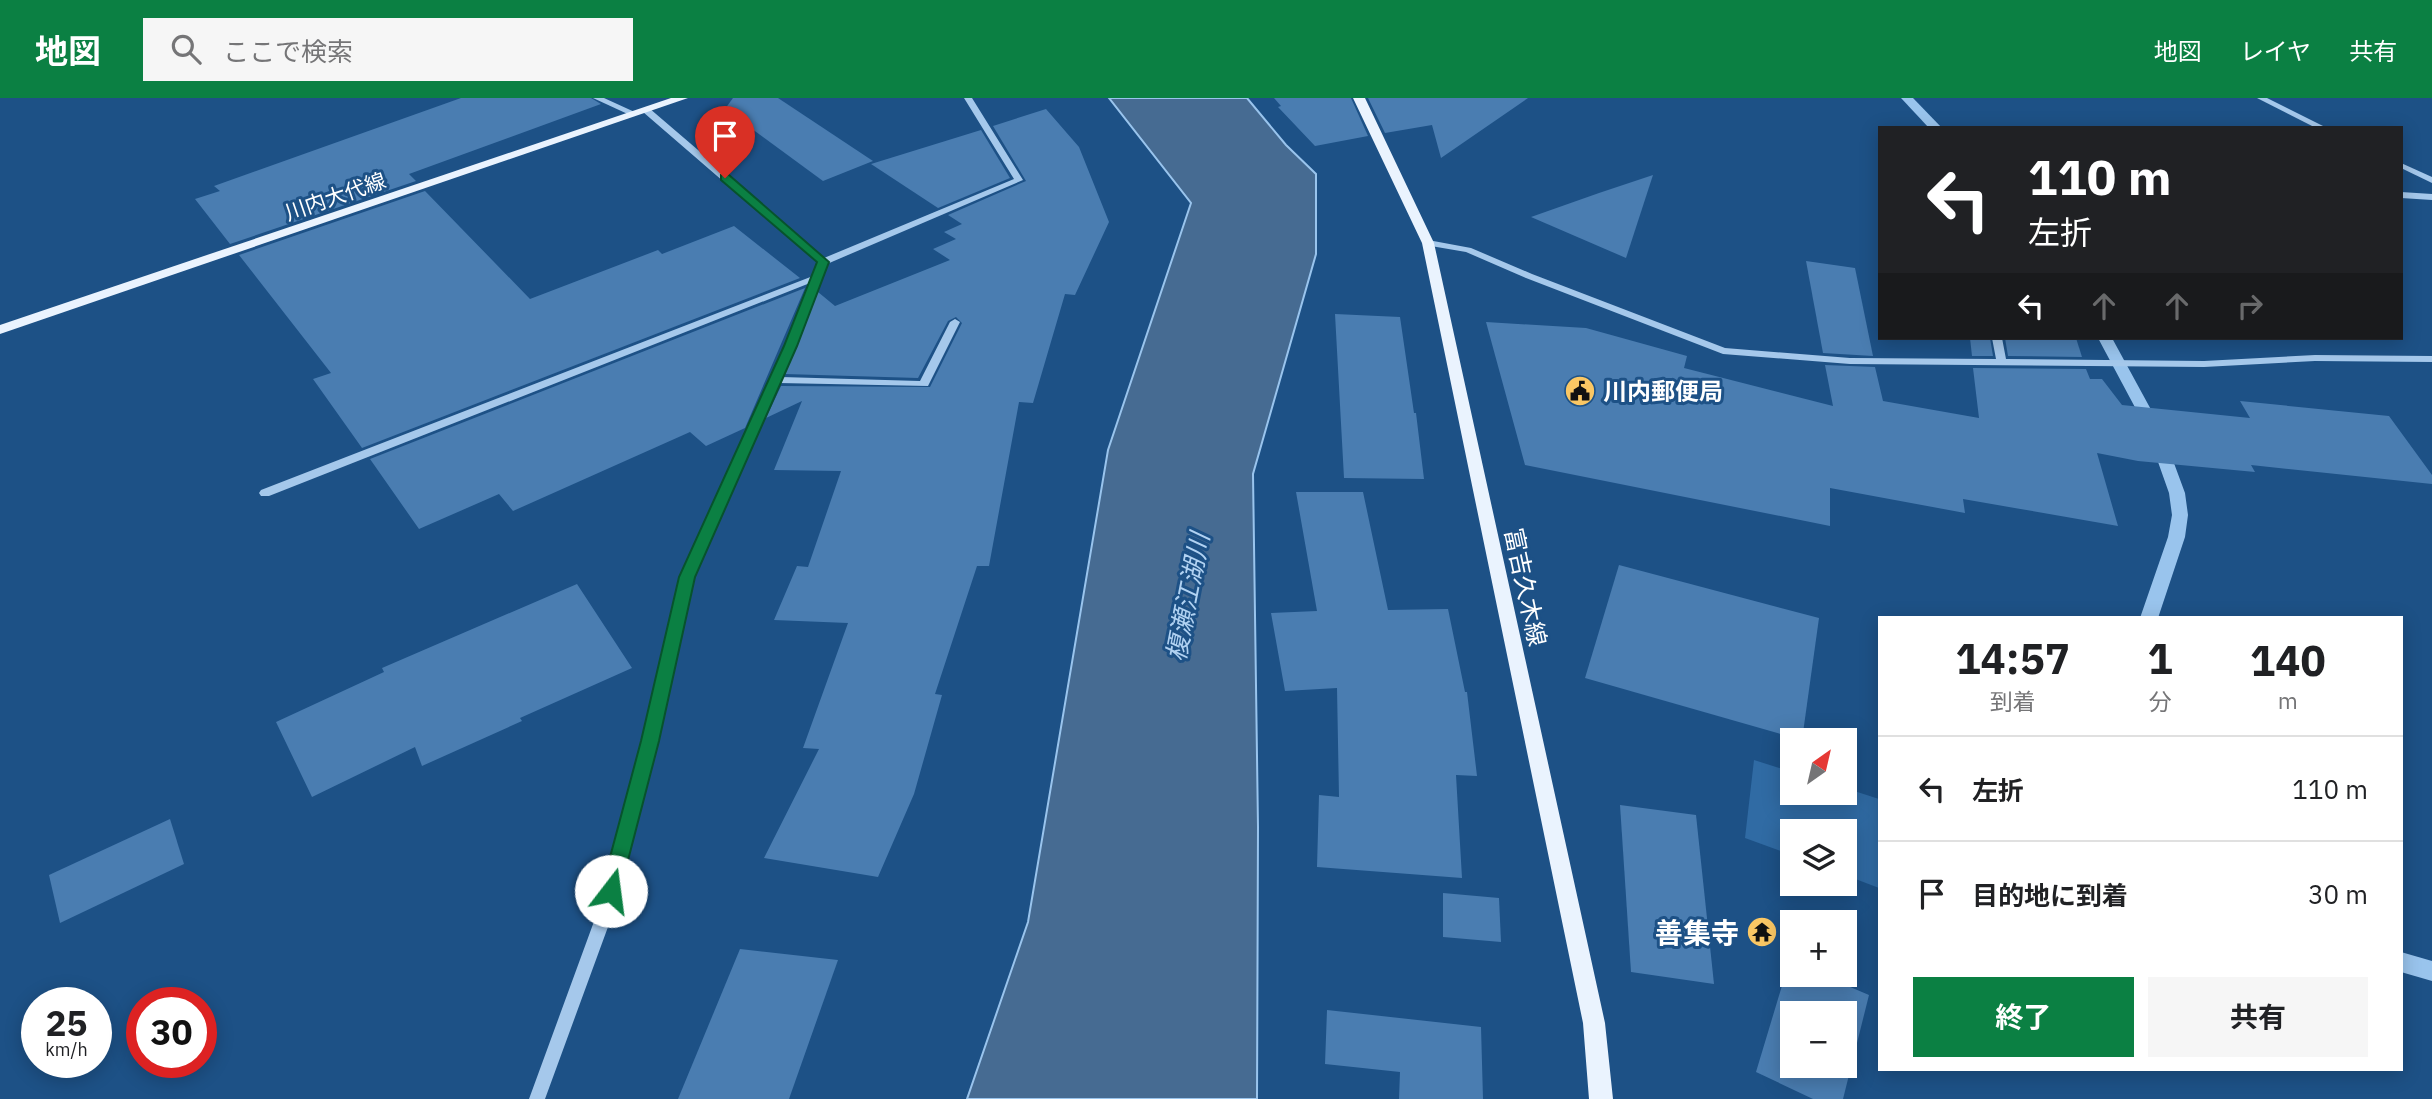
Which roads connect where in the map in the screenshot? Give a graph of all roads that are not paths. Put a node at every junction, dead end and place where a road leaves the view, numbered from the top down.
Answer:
1 (597, 98) edge
2 (682, 98) edge
3 (968, 98) edge
4 (1359, 98) edge
5 (2261, 98) edge
6 (640, 112) junction
7 (2319, 126) edge
8 (2403, 166) edge
9 (2432, 180) edge
10 (2403, 195) edge
11 (2432, 197) edge
12 (1428, 243) junction
13 (823, 262) junction
14 (818, 277) junction
15 (955, 321) dead end
16 (0, 330) edge
17 (1997, 340) edge
18 (2432, 359) edge
19 (2001, 361) junction
20 (775, 380) junction
21 (265, 493) dead end
22 (537, 1099) edge
23 (1601, 1099) edge

1 - 6 street
2 - 6 main road, 川内大代線
3 - 13 street
4 - 12 main road, 富吉久木線
5 - 7 street
6 - 13 street
6 - 16 main road, 川内大代線
8 - 9 street
10 - 11 street
12 - 19 street
12 - 23 main road, 富吉久木線
13 - 14 street
14 - 20 street
14 - 21 street
15 - 20 street
17 - 19 street
18 - 19 street
20 - 22 street

